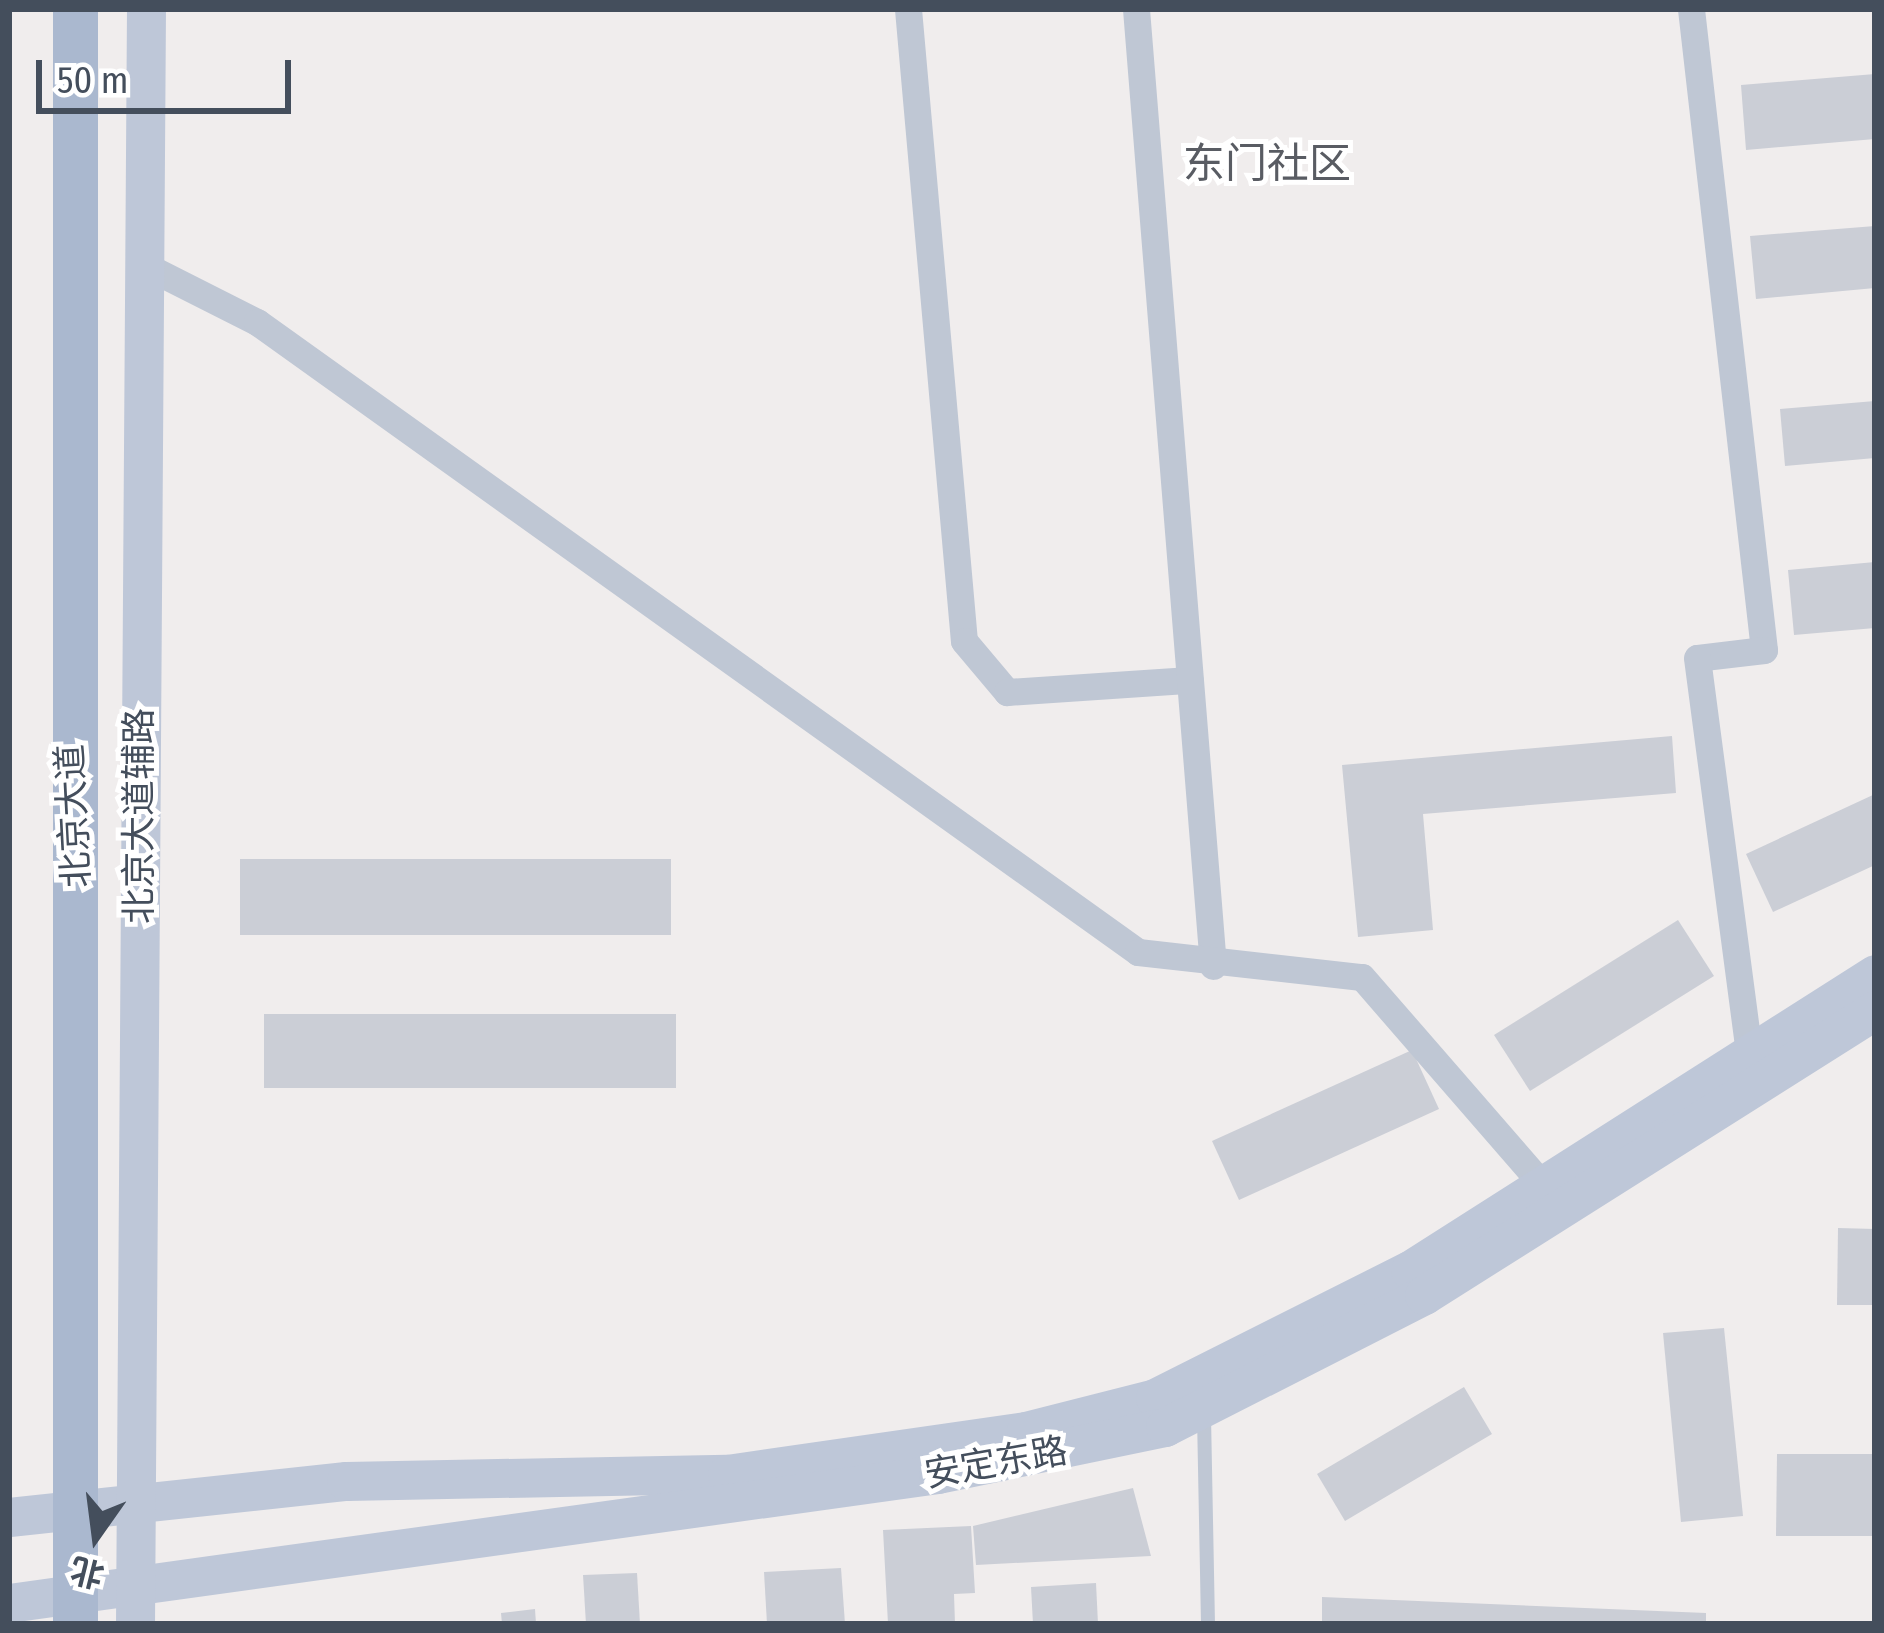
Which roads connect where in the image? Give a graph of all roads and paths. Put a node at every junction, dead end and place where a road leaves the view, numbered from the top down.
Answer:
1 (75, 9) edge
2 (146, 9) edge
3 (908, 9) edge
4 (1136, 9) edge
5 (1691, 9) edge
6 (144, 265) junction
7 (1190, 680) junction
8 (1214, 966) junction
9 (1875, 974) edge
10 (1875, 1010) edge
11 (1749, 1052) junction
12 (1542, 1184) junction
13 (1204, 1411) junction
14 (137, 1503) junction
15 (76, 1510) junction
16 (9, 1517) edge
17 (136, 1581) junction
18 (9, 1603) edge
19 (75, 1608) edge
20 (135, 1624) edge
21 (1208, 1624) edge

1 - 15 main road, 北京大道
2 - 6 main road, 北京大道辅路
3 - 7 street
4 - 7 street
5 - 11 street
6 - 8 street
6 - 14 main road, 北京大道辅路
7 - 8 street
8 - 12 street
9 - 11 main road, 安定东路
10 - 13 main road, 安定东路
11 - 12 main road, 安定东路
12 - 14 main road, 安定东路
13 - 17 main road, 安定东路
13 - 21 lane
14 - 15 main road, 安定东路
14 - 17 main road, 北京大道辅路
15 - 16 main road, 安定东路
15 - 19 main road, 北京大道
17 - 19 main road, 安定东路
17 - 20 main road, 北京大道辅路
18 - 19 main road, 安定东路

